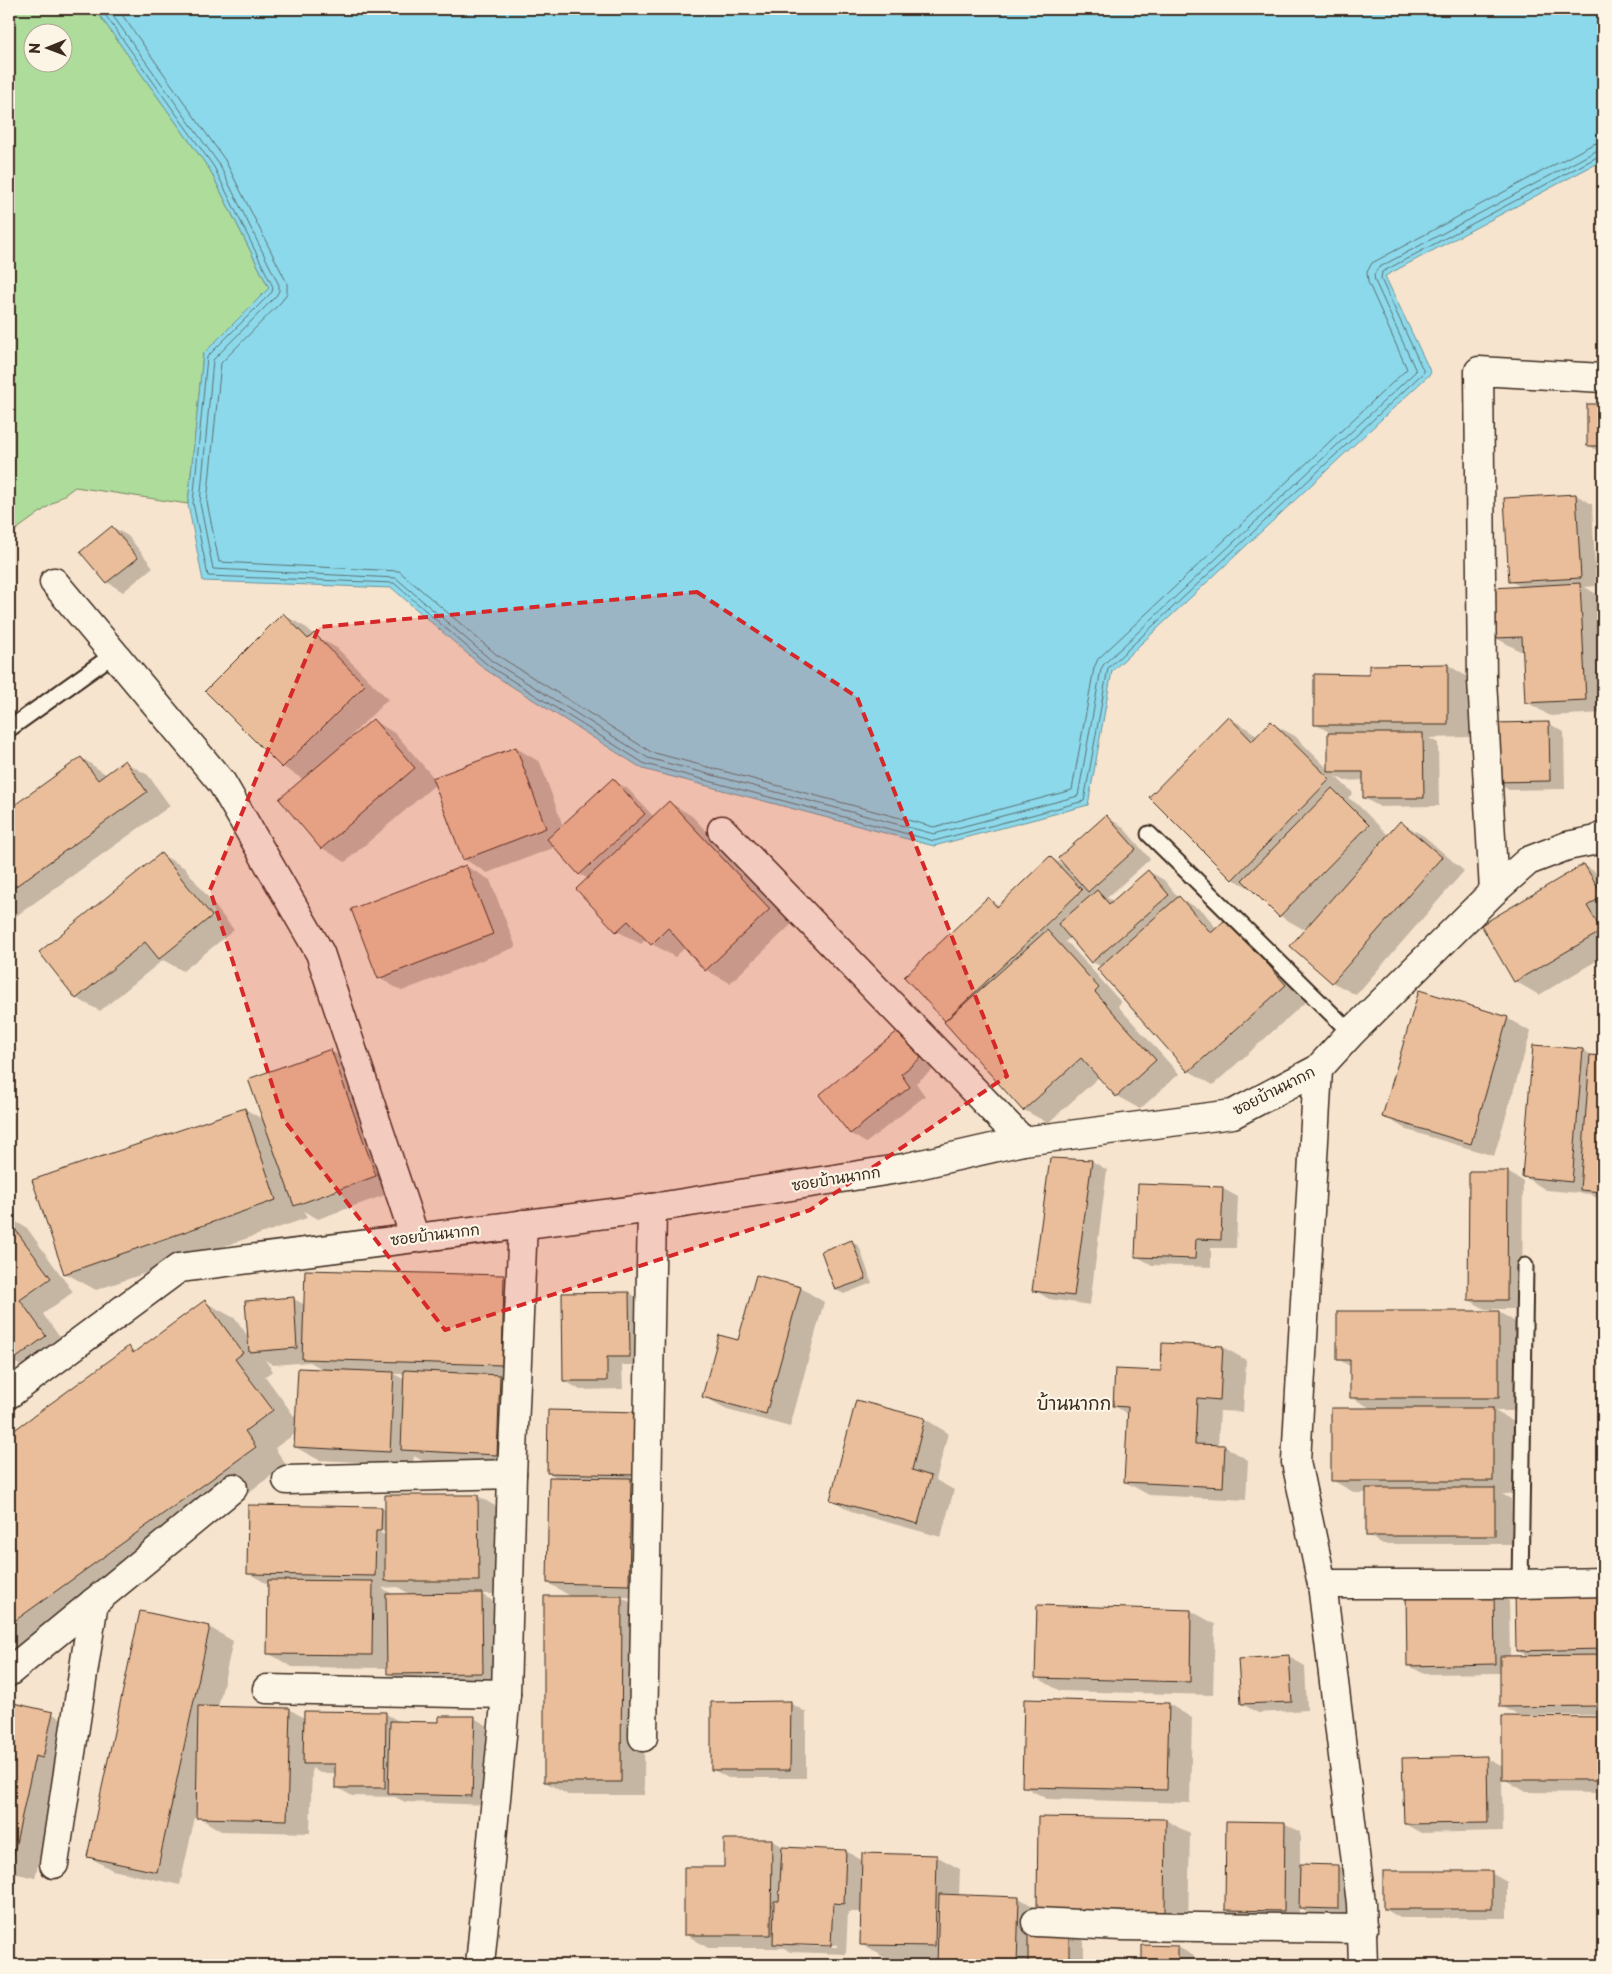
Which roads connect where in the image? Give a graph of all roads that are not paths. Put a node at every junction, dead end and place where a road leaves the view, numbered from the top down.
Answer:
1 (1603, 378) edge
2 (54, 582) dead end
3 (114, 654) junction
4 (9, 729) edge
5 (722, 830) dead end
6 (1149, 834) dead end
7 (1603, 836) edge
8 (1494, 891) junction
9 (1352, 1033) junction
10 (1318, 1069) junction
11 (1023, 1141) junction
12 (652, 1208) junction
13 (522, 1224) junction
14 (415, 1238) junction
15 (1525, 1266) dead end
16 (9, 1394) edge
17 (512, 1474) junction
18 (287, 1480) dead end
19 (233, 1488) dead end
20 (1603, 1582) edge
21 (1322, 1584) junction
22 (1520, 1584) junction
23 (94, 1602) junction
24 (9, 1672) edge
25 (267, 1689) dead end
26 (506, 1694) junction
27 (643, 1737) dead end
28 (54, 1864) dead end
29 (1036, 1922) dead end
30 (1363, 1930) junction
31 (480, 1965) edge
32 (1363, 1965) edge

1 - 8 street
2 - 3 street
3 - 4 lane
3 - 14 street
5 - 11 street
6 - 9 lane
7 - 8 street, ซอยบ้านนากก
8 - 9 street, ซอยบ้านนากก
9 - 10 street, ซอยบ้านนากก
10 - 11 street, ซอยบ้านนากก
10 - 21 street
11 - 12 street, ซอยบ้านนากก
12 - 13 street, ซอยบ้านนากก
12 - 27 street
13 - 14 street, ซอยบ้านนากก
13 - 17 street
14 - 16 street, ซอยบ้านนากก
15 - 22 lane
17 - 18 street
17 - 26 street
19 - 23 street
20 - 22 street
21 - 22 street
21 - 30 street
23 - 24 street
23 - 28 street
25 - 26 street
26 - 31 street
29 - 30 street
30 - 32 street

